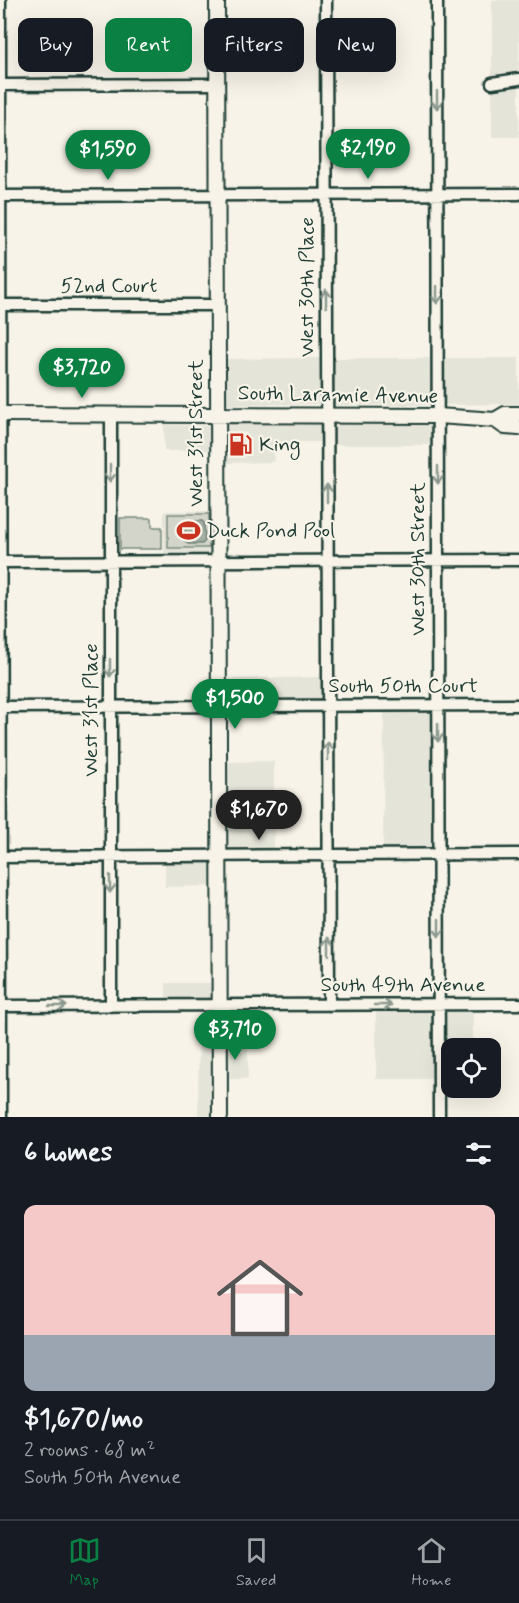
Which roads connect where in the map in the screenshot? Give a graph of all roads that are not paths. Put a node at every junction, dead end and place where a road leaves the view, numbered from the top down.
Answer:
1 (0, 0) edge
2 (217, 0) edge
3 (326, 0) edge
4 (437, 0) edge
5 (519, 79) edge
6 (492, 83) dead end
7 (217, 84) junction
8 (0, 85) edge
9 (437, 194) junction
10 (519, 194) edge
11 (326, 195) junction
12 (0, 196) edge
13 (217, 196) junction
14 (0, 305) edge
15 (217, 305) junction
16 (518, 413) edge
17 (0, 414) edge
18 (111, 415) junction
19 (217, 415) junction
20 (327, 416) junction
21 (438, 416) junction
22 (495, 420) junction
23 (519, 428) edge
24 (327, 560) junction
25 (438, 560) junction
26 (519, 560) edge
27 (110, 561) junction
28 (218, 561) junction
29 (0, 562) edge
30 (438, 705) junction
31 (519, 705) edge
32 (110, 706) junction
33 (219, 706) junction
34 (328, 706) junction
35 (0, 707) edge
36 (519, 854) edge
37 (329, 855) junction
38 (438, 855) junction
39 (1, 856) edge
40 (110, 856) junction
41 (219, 856) junction
42 (439, 1004) junction
43 (519, 1004) edge
44 (219, 1005) junction
45 (329, 1005) junction
46 (1, 1006) edge
47 (111, 1006) junction
48 (2, 1117) edge
49 (220, 1117) edge
50 (439, 1117) edge

1 - 8 street
2 - 7 main road, West 31st Street
3 - 11 street, West 30th Place
4 -> 9 street, West 30th Street
5 - 6 street
7 - 8 street
7 - 13 main road, West 31st Street
8 - 12 street
9 - 10 street
9 - 11 street
9 -> 21 street, West 30th Street
11 - 13 street
20 -> 11 street, West 30th Place
12 - 13 street
12 - 14 street
13 - 15 main road, West 31st Street
14 - 15 street, 52nd Court
14 - 17 street
15 - 19 main road, West 31st Street
16 - 22 main road, South Laramie Avenue
17 - 18 main road, South Laramie Avenue
17 - 29 street
18 - 19 main road, South Laramie Avenue
18 -> 27 street, West 31st Place
19 - 20 main road, South Laramie Avenue
19 - 28 main road, West 31st Street
20 - 21 main road, South Laramie Avenue
24 -> 20 street, West 30th Place
21 - 22 main road, South Laramie Avenue
21 -> 25 street, West 30th Street
22 - 23 main road, South Laramie Avenue
24 - 25 street
24 - 28 street
24 - 34 street, West 30th Place
25 - 26 street
25 - 30 street, West 30th Street
27 - 28 street
27 - 29 street
27 -> 32 street, West 31st Place
28 - 33 main road, West 31st Street
29 - 35 street
30 - 31 street, South 50th Court
30 - 34 street, South 50th Court
30 -> 38 street, West 30th Street
32 - 33 street, South 50th Court
32 - 35 street, South 50th Court
32 - 40 street, West 31st Place
33 - 34 street, South 50th Court
33 - 41 main road, West 31st Street
37 -> 34 street, West 30th Place
35 - 39 street
36 - 38 street
37 - 38 street
37 - 41 street
45 -> 37 street, West 30th Place
38 -> 42 street, West 30th Street
39 - 40 street
39 - 46 street
40 - 41 street
40 -> 47 street, West 31st Place
41 - 44 main road, West 31st Street
42 - 43 street, South 49th Avenue
45 -> 42 street, South 49th Avenue
42 - 50 street, West 30th Street
44 - 45 street, South 49th Avenue
44 - 47 street, South 49th Avenue
44 - 49 main road, West 31st Street
46 -> 47 street, South 49th Avenue
46 - 48 street

